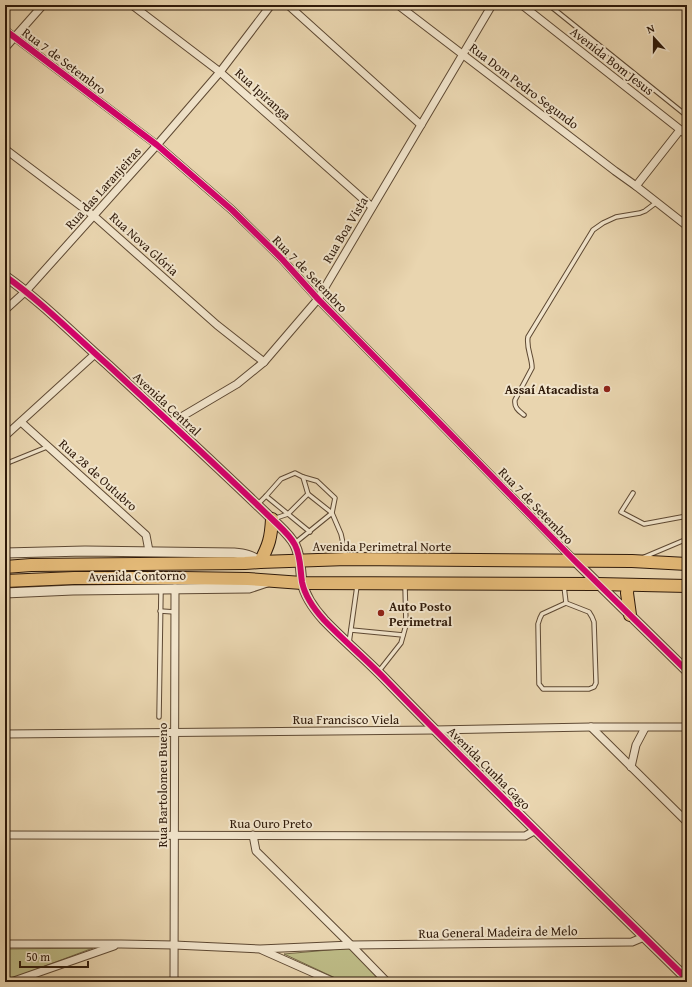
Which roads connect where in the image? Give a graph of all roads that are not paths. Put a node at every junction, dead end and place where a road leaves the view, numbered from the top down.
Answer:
1 (43, 5) edge
2 (132, 5) edge
3 (271, 5) edge
4 (288, 5) edge
5 (398, 5) edge
6 (492, 5) edge
7 (522, 5) edge
8 (549, 5) edge
9 (5, 30) edge
10 (15, 37) junction
11 (5, 48) edge
12 (463, 54) junction
13 (220, 72) junction
14 (687, 116) edge
15 (422, 125) junction
16 (680, 130) junction
17 (687, 135) edge
18 (157, 146) junction
19 (5, 149) edge
20 (636, 186) junction
21 (657, 202) junction
22 (372, 207) junction
23 (94, 216) junction
24 (687, 226) edge
25 (5, 276) edge
26 (26, 291) junction
27 (318, 299) junction
28 (5, 310) edge
29 (95, 354) junction
30 (264, 362) junction
31 (524, 415) dead end
32 (21, 422) junction
33 (171, 423) junction
34 (5, 436) edge
35 (48, 446) junction
36 (5, 464) edge
37 (303, 476) junction
38 (633, 493) dead end
39 (308, 494) junction
40 (266, 496) junction
41 (257, 505) junction
42 (332, 513) junction
43 (288, 514) junction
44 (687, 516) edge
45 (272, 519) junction
46 (310, 532) junction
47 (687, 539) edge
48 (294, 544) junction
49 (149, 551) junction
50 (5, 553) edge
51 (300, 560) junction
52 (347, 560) junction
53 (575, 561) junction
54 (632, 561) junction
55 (260, 562) junction
56 (687, 564) edge
57 (5, 567) edge
58 (5, 581) edge
59 (269, 581) junction
60 (302, 583) junction
61 (358, 583) junction
62 (405, 583) junction
63 (564, 584) junction
64 (598, 584) junction
65 (628, 585) junction
66 (687, 586) edge
67 (161, 588) junction
68 (175, 588) junction
69 (5, 593) edge
70 (566, 603) junction
71 (160, 611) junction
72 (175, 612) junction
73 (630, 615) junction
74 (351, 630) junction
75 (403, 635) junction
76 (349, 644) junction
77 (687, 671) edge
78 (378, 672) junction
79 (159, 717) dead end
80 (591, 727) junction
81 (687, 727) edge
82 (645, 728) junction
83 (435, 730) junction
84 (174, 733) junction
85 (5, 734) edge
86 (631, 767) junction
87 (687, 822) edge
88 (536, 830) junction
89 (5, 835) edge
90 (174, 835) junction
91 (253, 835) junction
92 (644, 937) junction
93 (5, 944) edge
94 (121, 944) junction
95 (174, 945) junction
96 (352, 945) junction
97 (260, 949) junction
98 (687, 979) edge
99 (11, 982) edge
100 (174, 982) edge
101 (334, 982) edge
102 (387, 982) edge

1 - 10 street
2 - 13 street, Rua Ipiranga
3 - 13 street, Rua das Laranjeiras
4 - 15 street
5 - 12 street, Rua Dom Pedro Segundo
6 - 12 street, Rua Boa Vista
7 - 16 street, Avenida Bom Jesus
8 - 14 lane
9 - 10 street, Rua 7 de Setembro
10 - 11 street
10 - 18 street, Rua 7 de Setembro
12 - 15 street, Rua Boa Vista
12 - 20 street, Rua Dom Pedro Segundo
13 - 18 street, Rua das Laranjeiras
13 - 22 street, Rua Ipiranga
15 - 22 street, Rua Boa Vista
16 - 17 street, Avenida Bom Jesus
16 - 20 street
18 - 23 street, Rua das Laranjeiras
18 - 27 street, Rua 7 de Setembro
19 - 23 street, Rua Nova Glória
20 - 21 street, Rua Dom Pedro Segundo
21 - 24 street, Rua Dom Pedro Segundo
21 - 31 lane
22 - 27 street, Rua Boa Vista
23 - 26 street, Rua das Laranjeiras
23 - 30 street, Rua Nova Glória
25 - 26 street, Avenida Central
26 - 28 street, Rua das Laranjeiras
26 - 29 street, Avenida Central
27 - 30 street, Rua Boa Vista
27 - 53 street, Rua 7 de Setembro
29 - 32 street
29 - 33 street, Avenida Central
30 - 33 street, Rua Boa Vista
32 - 34 street
32 - 35 street, Rua 28 de Outubro
33 - 41 street, Avenida Central
35 - 36 lane
35 - 49 street, Rua 28 de Outubro
37 - 39 lane
37 - 40 lane
37 - 42 lane
38 - 44 lane
39 - 42 lane
39 - 43 lane
40 - 41 lane
40 - 43 lane
41 - 45 street, Avenida Central
42 - 46 lane
42 - 52 lane
43 - 45 lane
43 - 46 lane
45 - 48 street, Avenida Central
45 - 55 highway
46 - 48 lane
47 - 54 lane
48 - 51 street, Avenida Central
49 - 50 street, Avenida Contorno
49 - 55 street, Avenida Contorno
51 - 52 highway, Avenida Perimetral Norte
51 - 55 highway, Avenida Perimetral Norte
51 - 60 street, Avenida Cunha Gago
52 - 53 highway, Avenida Perimetral Norte
53 - 54 highway, Avenida Perimetral Norte
53 - 64 street
54 - 56 highway, Avenida Perimetral Norte
55 - 57 highway, Avenida Perimetral Norte
58 - 59 highway
59 - 60 highway
59 - 68 street, Avenida Contorno
60 - 61 highway
60 - 76 street, Avenida Cunha Gago
61 - 62 highway
61 - 74 lane
62 - 63 highway
62 - 75 lane
63 - 64 highway
63 - 70 lane
64 - 65 highway
64 - 73 street
65 - 66 highway
65 - 73 highway
67 - 68 street, Avenida Contorno
67 - 69 street, Avenida Contorno
67 - 71 lane
68 - 72 street, Rua Bartolomeu Bueno
70 - 70 lane
71 - 72 lane
71 - 79 lane
72 - 84 street, Rua Bartolomeu Bueno
73 - 77 street
74 - 75 lane
74 - 76 lane
75 - 78 lane
76 - 78 street, Avenida Cunha Gago
78 - 83 street, Avenida Cunha Gago
80 - 82 street, Rua Francisco Viela
80 - 83 street, Rua Francisco Viela
80 - 86 street
81 - 82 street, Rua Francisco Viela
82 - 86 street
83 - 84 street, Rua Francisco Viela
83 - 88 street, Avenida Cunha Gago
84 - 85 street, Rua Francisco Viela
84 - 90 street, Rua Bartolomeu Bueno
86 - 87 street
88 - 91 street, Rua Ouro Preto
88 - 92 street, Avenida Cunha Gago
89 - 90 street, Rua Ouro Preto
90 - 91 street, Rua Ouro Preto
90 - 95 street, Rua Bartolomeu Bueno
91 - 96 street
92 - 96 street, Rua General Madeira de Melo
92 - 98 street, Avenida Cunha Gago
93 - 94 street, Rua General Madeira de Melo
94 - 95 street, Rua General Madeira de Melo
94 - 99 street
95 - 97 street, Rua General Madeira de Melo
95 - 100 street, Rua Bartolomeu Bueno
96 - 97 street, Rua General Madeira de Melo
96 - 102 street
97 - 101 street

